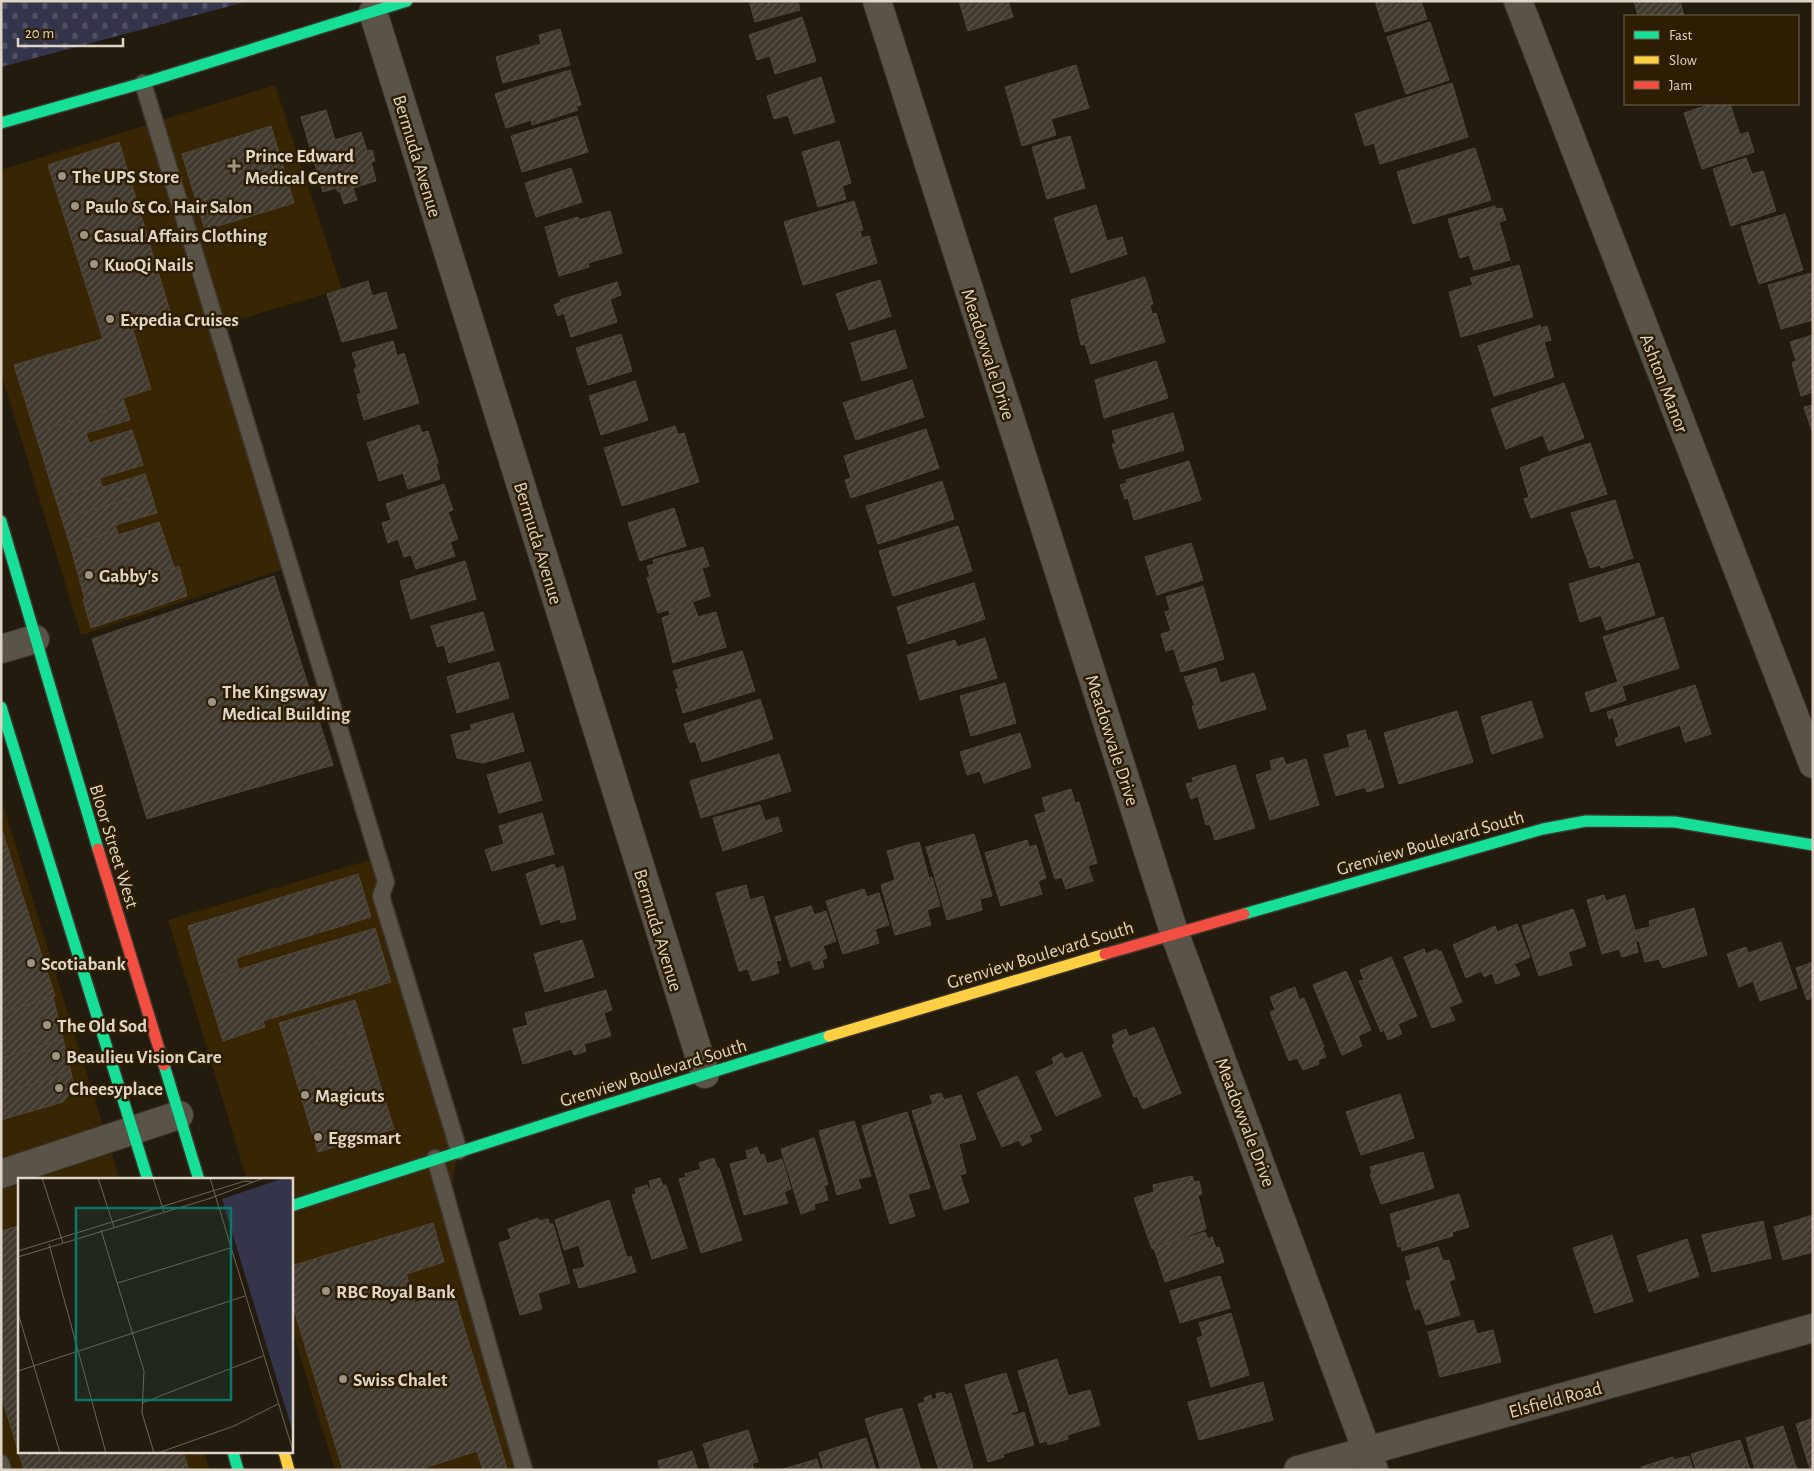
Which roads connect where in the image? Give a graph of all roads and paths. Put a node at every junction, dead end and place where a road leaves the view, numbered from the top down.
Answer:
1 (407, 1) edge
2 (877, 1) edge
3 (1518, 1) edge
4 (373, 12) junction
5 (143, 84) junction
6 (1, 123) edge
7 (1, 521) edge
8 (35, 639) junction
9 (1, 649) edge
10 (1, 707) edge
11 (1813, 764) edge
12 (1813, 845) edge
13 (1174, 932) junction
14 (705, 1074) junction
15 (179, 1115) junction
16 (132, 1130) junction
17 (459, 1151) junction
18 (435, 1158) junction
19 (1, 1174) edge
20 (147, 1178) edge
21 (198, 1178) edge
22 (292, 1206) edge
23 (1813, 1328) edge
24 (234, 1454) edge
25 (285, 1454) edge
26 (1372, 1460) edge
27 (1, 1464) edge
28 (3, 1470) edge
29 (238, 1470) edge
30 (289, 1470) edge
31 (524, 1470) edge
32 (1298, 1470) edge

1 - 4 street
2 - 13 street, Meadowvale Drive
3 - 11 street, Ashton Manor
4 - 5 street
4 - 14 street, Bermuda Avenue
5 - 6 street
5 - 17 lane
7 - 8 street, Bloor Street West
8 - 9 street
8 - 15 street, Bloor Street West
10 - 16 street
12 - 13 street, Grenview Boulevard South
13 - 14 street, Grenview Boulevard South
13 - 26 street, Meadowvale Drive
14 - 17 street, Grenview Boulevard South
15 - 16 street
15 - 21 street, Bloor Street West
16 - 19 street
16 - 20 street
17 - 18 street, Grenview Boulevard South
18 - 22 street, Grenview Boulevard South
18 - 31 lane
23 - 26 street, Elsfield Road
24 - 29 street
25 - 30 street
26 - 32 street, Elsfield Road
27 - 28 lane

